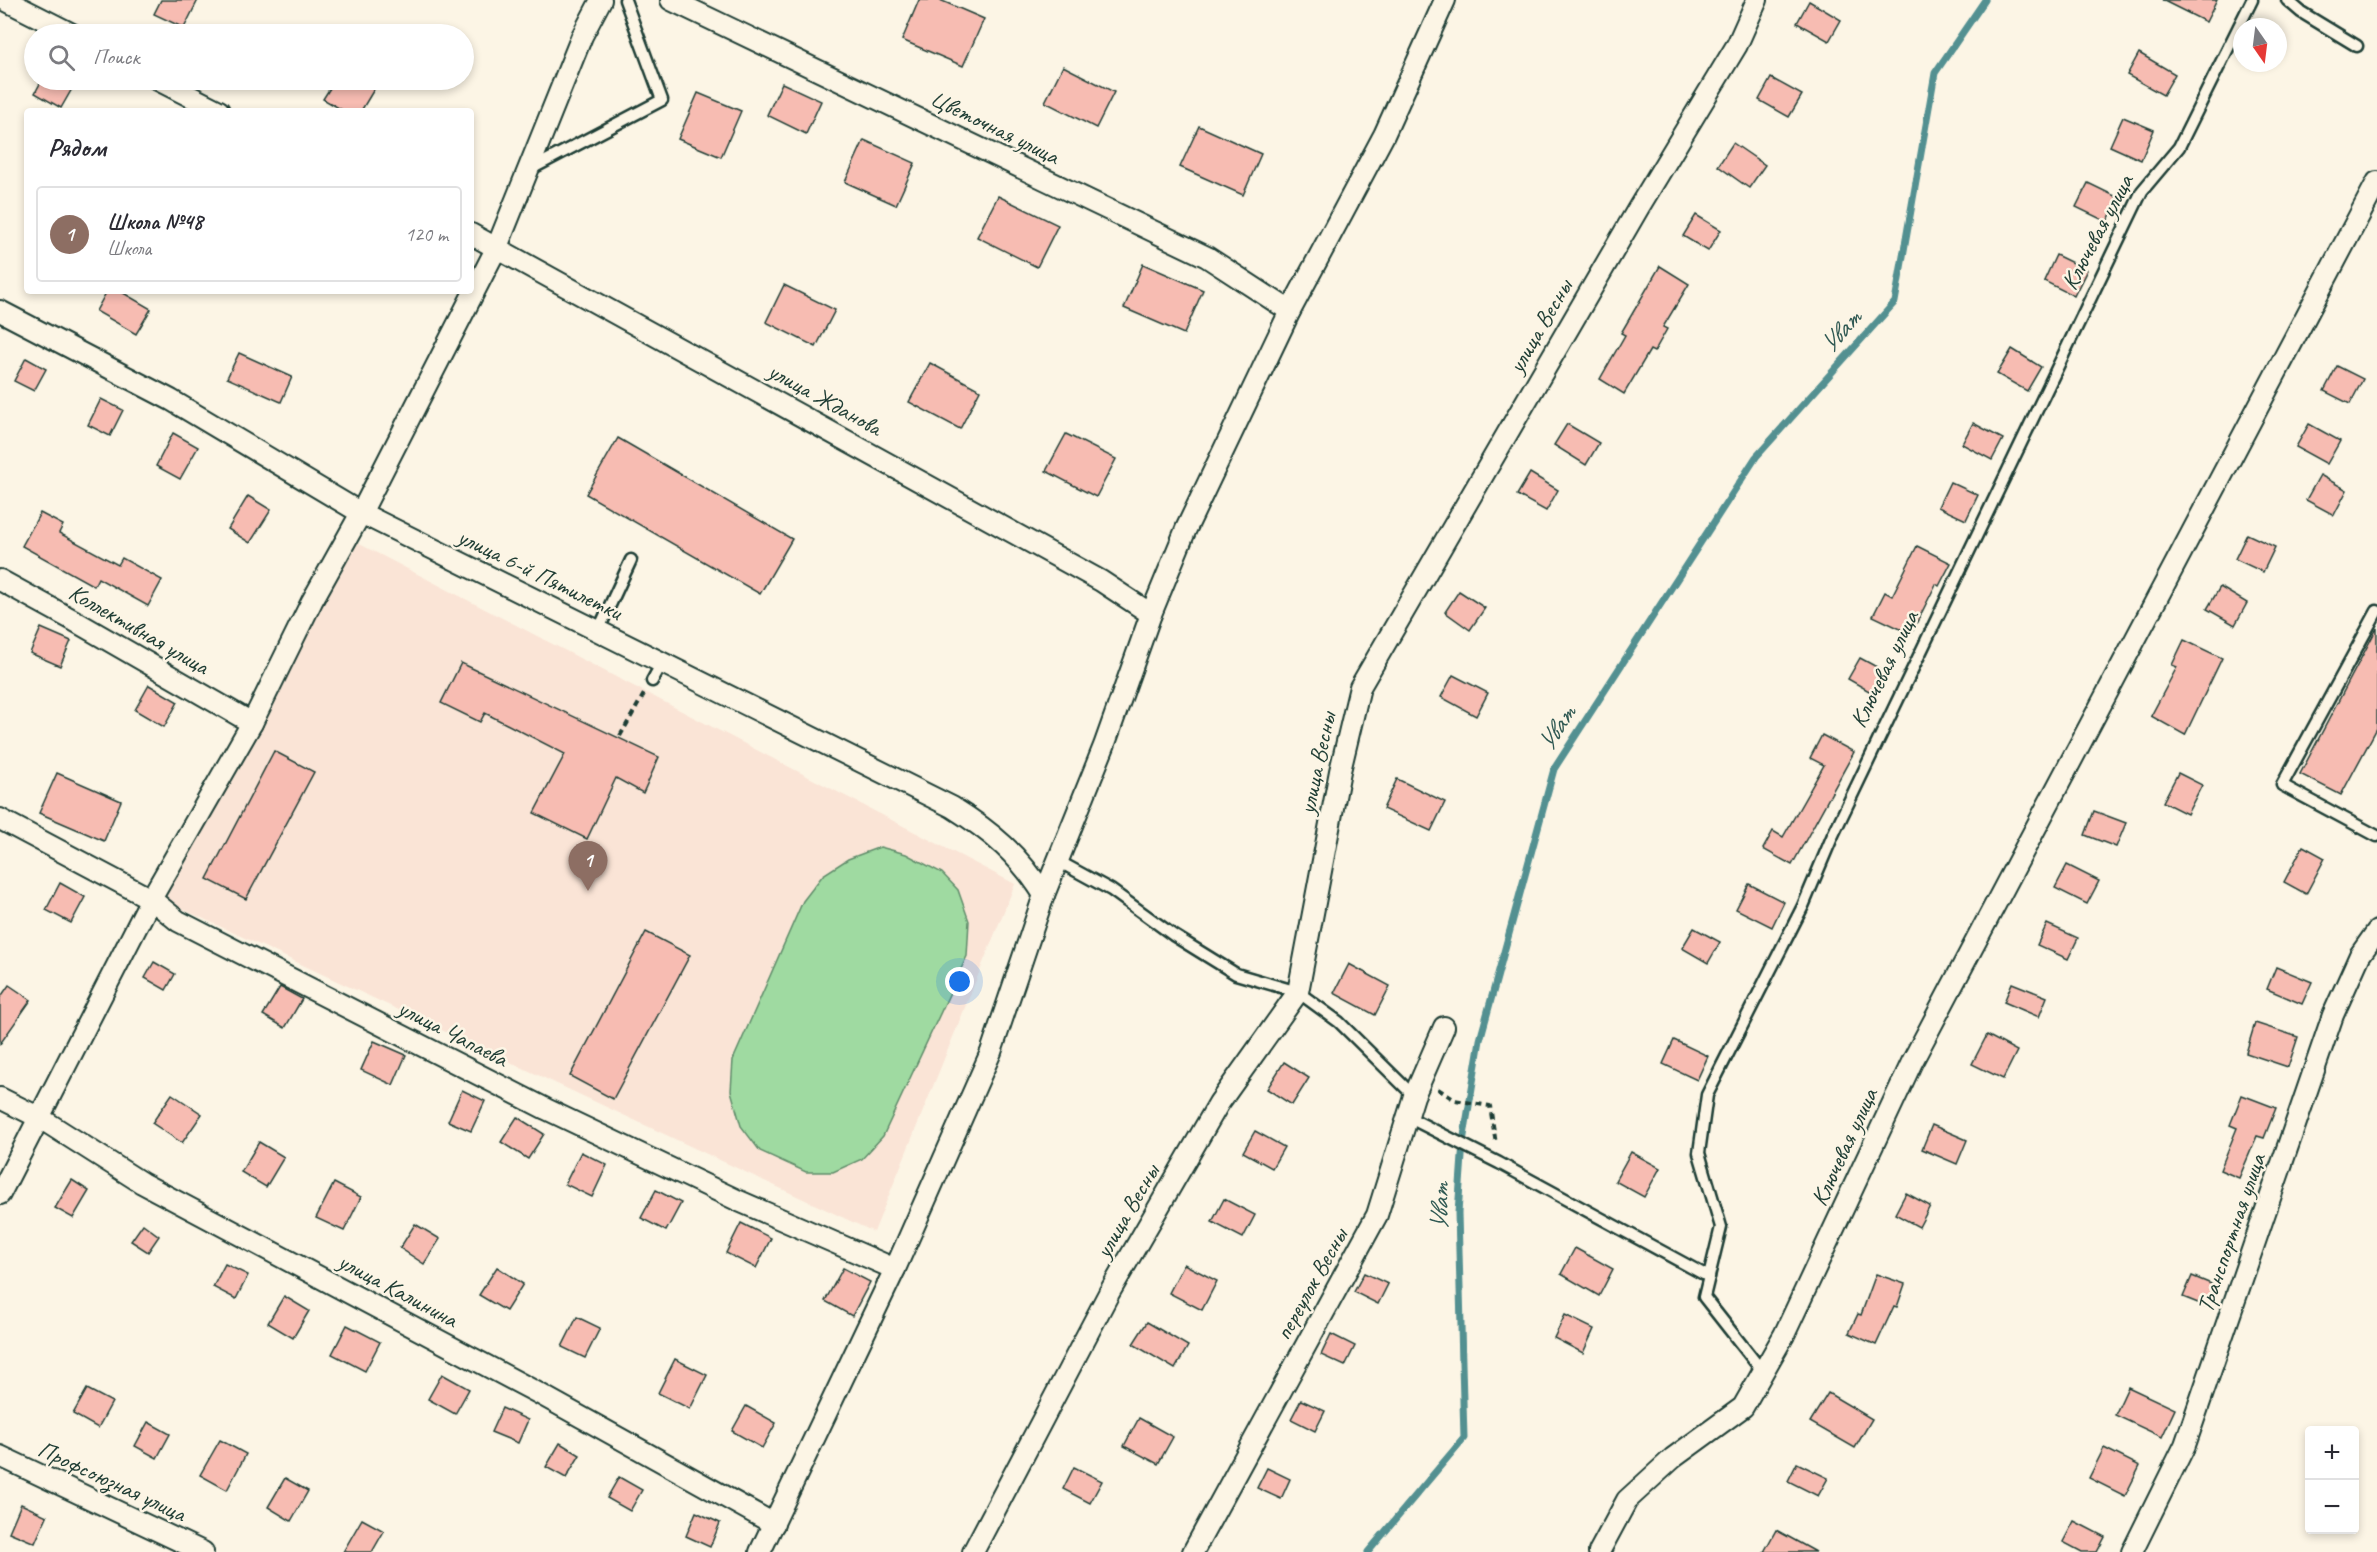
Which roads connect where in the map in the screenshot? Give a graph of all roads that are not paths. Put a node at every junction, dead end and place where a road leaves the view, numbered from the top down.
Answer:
1 (5, 0) edge
2 (601, 0) edge
3 (625, 0) edge
4 (671, 0) edge
5 (1445, 0) edge
6 (1757, 0) edge
7 (2252, 0) edge
8 (2287, 0) edge
9 (52, 24) edge
10 (2357, 46) dead end
11 (178, 90) edge
12 (213, 108) edge
13 (526, 172) junction
14 (2377, 182) edge
15 (474, 236) edge
16 (497, 247) junction
17 (474, 292) edge
18 (473, 294) edge
19 (0, 311) edge
20 (1290, 311) junction
21 (361, 513) junction
22 (631, 560) dead end
23 (0, 580) edge
24 (2377, 611) edge
25 (1150, 614) junction
26 (598, 631) junction
27 (662, 663) junction
28 (652, 681) road end
29 (252, 723) junction
30 (0, 819) edge
31 (2377, 836) edge
32 (1058, 861) junction
33 (1044, 895) junction
34 (151, 898) junction
35 (2377, 931) edge
36 (1298, 992) junction
37 (1444, 1027) dead end
38 (1414, 1096) junction
39 (0, 1098) edge
40 (1408, 1117) junction
41 (40, 1118) junction
42 (0, 1194) edge
43 (895, 1269) junction
44 (1709, 1277) junction
45 (1763, 1372) junction
46 (0, 1456) edge
47 (774, 1524) junction
48 (203, 1552) edge
49 (760, 1552) edge
50 (973, 1552) edge
51 (1193, 1552) edge
52 (1599, 1552) edge
53 (2132, 1552) edge

1 - 9 street
2 - 13 street
3 - 13 lane
4 - 20 street, Цветочная улица
5 - 20 street
6 - 36 street, улица Весны
7 - 44 lane, Ключевая улица
8 - 10 lane
11 - 12 street
13 - 16 street
14 - 45 street, Ключевая улица
15 - 16 street, улица Жданова
16 - 17 street
16 - 25 street, улица Жданова
18 - 21 street
19 - 21 street, улица 6-й Пятилетки
20 - 25 street
21 - 26 street, улица 6-й Пятилетки
21 - 29 street
22 - 26 lane
23 - 29 street, Коллективная улица
24 - 31 lane
25 - 32 street
26 - 27 street, улица 6-й Пятилетки
27 - 28 lane
27 - 33 street, улица 6-й Пятилетки
29 - 34 street
30 - 34 street, улица Чапаева
32 - 33 street
32 - 36 lane
33 - 43 street
34 - 41 street
34 - 43 street, улица Чапаева
35 - 53 street, Транспортная улица
36 - 38 lane
36 - 50 street, улица Весны
37 - 38 street, переулок Весны
38 - 40 street, переулок Весны
39 - 41 street, улица Калинина
40 - 44 lane
40 - 51 street, переулок Весны
41 - 42 street
41 - 47 street, улица Калинина
43 - 47 street
44 - 45 lane, Ключевая улица
45 - 52 street, Ключевая улица
46 - 48 street, Профсоюзная улица
47 - 49 street

